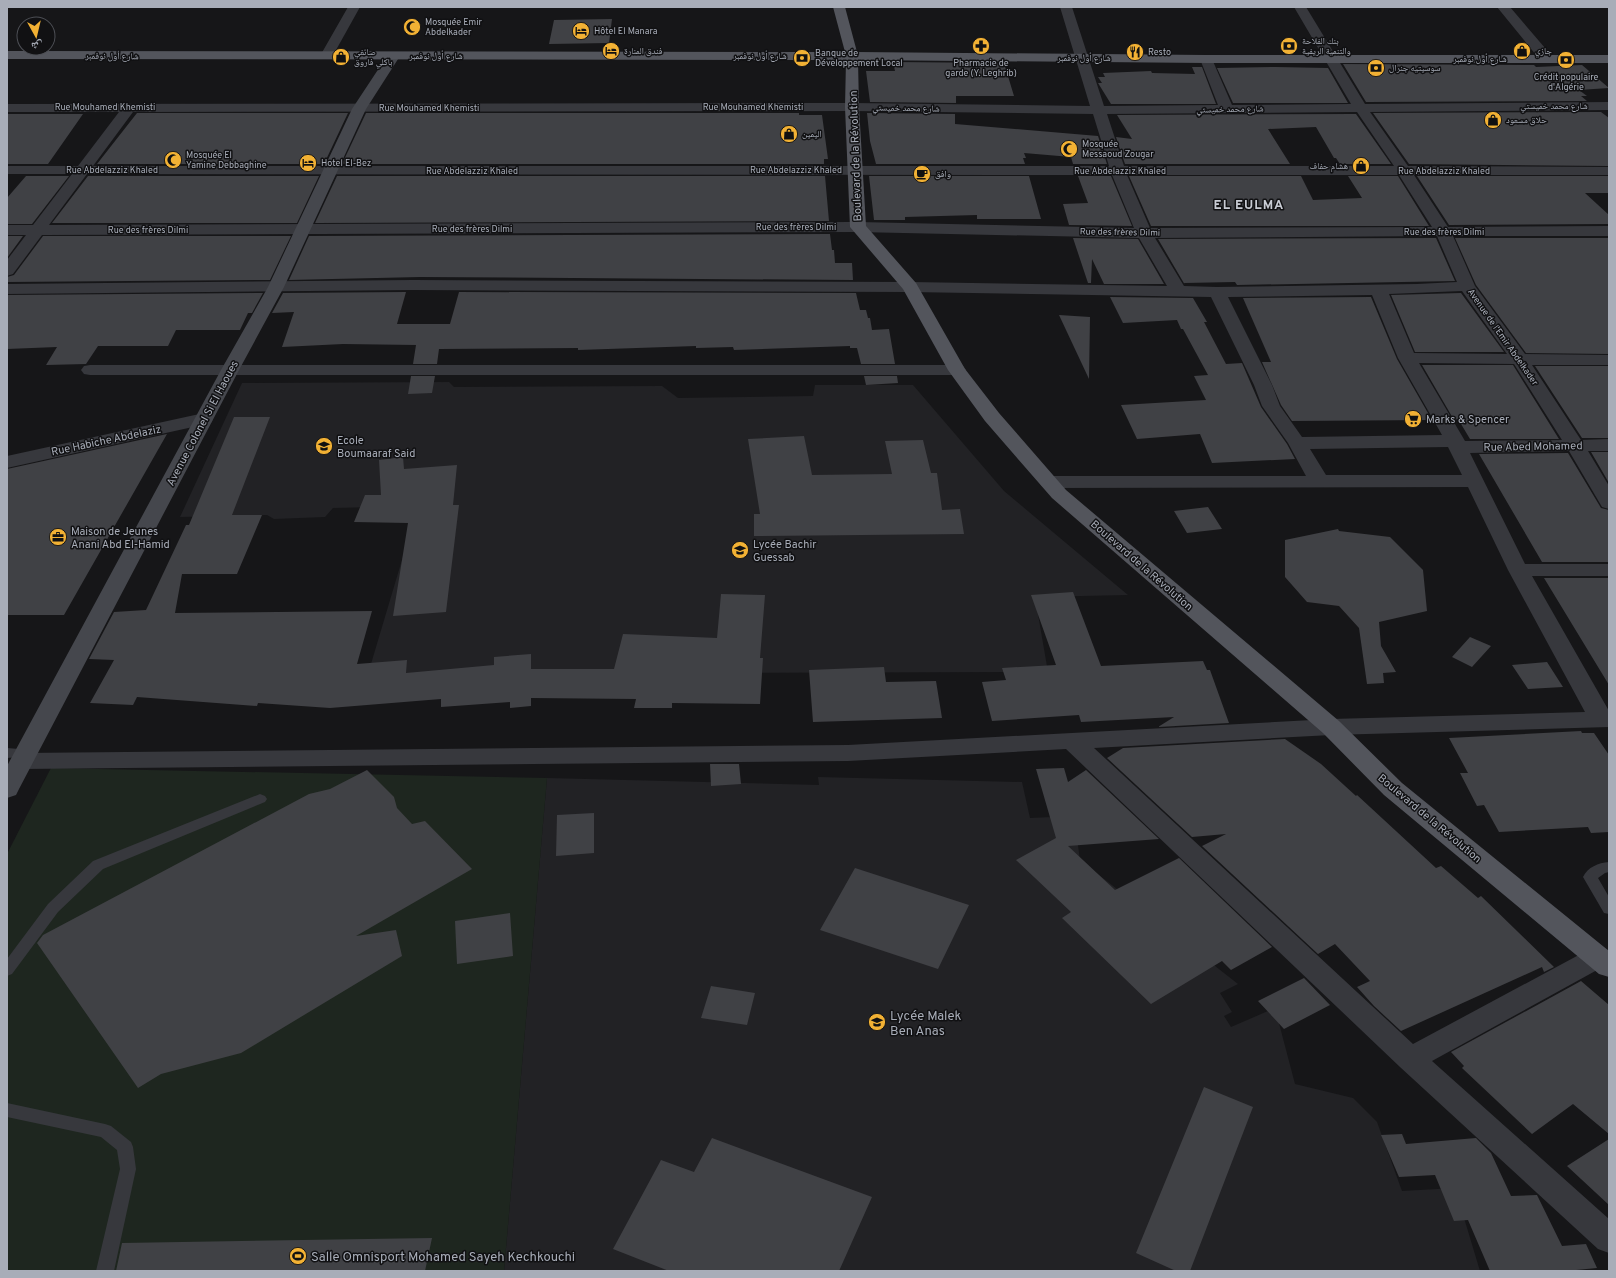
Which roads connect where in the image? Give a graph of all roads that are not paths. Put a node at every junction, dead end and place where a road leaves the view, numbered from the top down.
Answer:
1 (354, 7) edge
2 (839, 7) edge
3 (1066, 7) edge
4 (1300, 7) edge
5 (1503, 7) edge
6 (7, 55) edge
7 (326, 56) junction
8 (394, 56) junction
9 (852, 56) junction
10 (1082, 58) junction
11 (1546, 58) junction
12 (1206, 59) junction
13 (1332, 59) junction
14 (1609, 59) edge
15 (1609, 106) edge
16 (130, 107) junction
17 (852, 107) junction
18 (1360, 107) junction
19 (7, 108) edge
20 (359, 109) junction
21 (1227, 109) junction
22 (1099, 110) junction
23 (7, 170) edge
24 (83, 170) junction
25 (854, 170) junction
26 (332, 171) junction
27 (1118, 171) junction
28 (1404, 171) junction
29 (1609, 171) edge
30 (858, 227) junction
31 (7, 230) edge
32 (38, 230) junction
33 (303, 230) junction
34 (1609, 231) edge
35 (1443, 232) junction
36 (1144, 233) junction
37 (7, 271) edge
38 (910, 286) junction
39 (1467, 286) junction
40 (276, 287) junction
41 (7, 288) edge
42 (1378, 289) junction
43 (1178, 290) junction
44 (1217, 292) junction
45 (1407, 358) junction
46 (1520, 360) junction
47 (1609, 360) edge
48 (90, 370) dead end
49 (230, 370) junction
50 (957, 370) junction
51 (204, 419) junction
52 (1297, 443) junction
53 (1457, 444) junction
54 (1575, 445) junction
55 (1609, 445) edge
56 (7, 462) edge
57 (1319, 481) junction
58 (1475, 481) junction
59 (1049, 482) junction
60 (1609, 503) edge
61 (1518, 570) junction
62 (1609, 570) edge
63 (1605, 720) edge
64 (1331, 727) junction
65 (1071, 740) junction
66 (18, 755) edge
67 (7, 789) edge
68 (260, 799) dead end
69 (1609, 866) edge
70 (1609, 908) edge
71 (1605, 960) edge
72 (7, 970) edge
73 (1410, 1059) junction
74 (7, 1110) edge
75 (1609, 1239) edge
76 (105, 1271) edge

1 - 7 street
2 - 9 main road, Boulevard de la Révolution
3 - 10 street
4 - 13 street, Avenue de l'Emir Abdelkader
5 - 11 street
6 - 7 main road, شارع أول نوفمبر
7 - 8 main road, شارع أول نوفمبر
8 - 9 main road, شارع أول نوفمبر
8 - 20 main road, Avenue Colonel Si El Haoues
9 - 10 main road, شارع أول نوفمبر
9 - 17 main road, Boulevard de la Révolution
10 - 12 main road, شارع أول نوفمبر
10 - 22 street
11 - 13 main road, شارع أول نوفمبر
11 - 14 main road, شارع أول نوفمبر
12 - 13 main road, شارع أول نوفمبر
12 - 21 street
13 - 18 street, Avenue de l'Emir Abdelkader
15 - 18 street, شارع محمد خميستي
16 - 19 street, Rue Mouhamed Khemisti
16 - 20 street, Rue Mouhamed Khemisti
16 - 24 street
17 - 20 street, Rue Mouhamed Khemisti
17 - 22 street, شارع محمد خميستي
17 - 25 main road, Boulevard de la Révolution
18 - 21 street, شارع محمد خميستي
18 - 28 street, Avenue de l'Emir Abdelkader
20 - 26 main road, Avenue Colonel Si El Haoues
21 - 22 street, شارع محمد خميستي
22 - 27 street
23 - 24 street, Rue Abdelazziz Khaled
24 - 26 street, Rue Abdelazziz Khaled
24 - 32 street
25 - 26 street, Rue Abdelazziz Khaled
25 - 27 street, Rue Abdelazziz Khaled
25 - 30 main road, Boulevard de la Révolution
26 - 33 main road, Avenue Colonel Si El Haoues
27 - 28 street, Rue Abdelazziz Khaled
27 - 36 street
28 - 29 street, Rue Abdelazziz Khaled
28 - 35 street, Avenue de l'Emir Abdelkader
30 - 33 street, Rue des frères Dilmi
30 - 36 street, Rue des frères Dilmi
30 - 38 main road, Boulevard de la Révolution
31 - 32 street, Rue des frères Dilmi
32 - 33 street, Rue des frères Dilmi
32 - 37 street
33 - 40 main road, Avenue Colonel Si El Haoues
34 - 35 street, Rue des frères Dilmi
35 - 36 street, Rue des frères Dilmi
35 - 39 street, Avenue de l'Emir Abdelkader
36 - 43 street
38 - 40 street
38 - 43 street
38 - 50 main road, Boulevard de la Révolution
39 - 42 street
39 - 46 street, Avenue de l'Emir Abdelkader
40 - 41 street
40 - 49 main road, Avenue Colonel Si El Haoues
42 - 44 street
42 - 45 street
43 - 44 street
44 - 52 street
45 - 46 street
45 - 53 street
46 - 47 street
46 - 54 street, Avenue de l'Emir Abdelkader
48 - 49 street
49 - 50 street
49 - 51 main road, Avenue Colonel Si El Haoues
50 - 59 main road, Boulevard de la Révolution
51 - 56 street, Rue Habiche Abdelaziz
51 - 66 main road, Avenue Colonel Si El Haoues
52 - 53 street, Rue Abed Mohamed
52 - 57 street
53 - 54 street, Rue Abed Mohamed
53 - 58 street
54 - 55 street, Rue Abed Mohamed
54 - 60 street, Avenue de l'Emir Abdelkader
57 - 58 street
57 - 59 street
58 - 61 street
59 - 64 main road, Boulevard de la Révolution
61 - 62 street
61 - 63 street
63 - 64 street
64 - 65 street
64 - 71 main road, Boulevard de la Révolution
65 - 66 street
65 - 73 street
66 - 67 main road, Avenue Colonel Si El Haoues
68 - 72 lane
69 - 70 lane
71 - 73 street
73 - 75 street
74 - 76 lane

